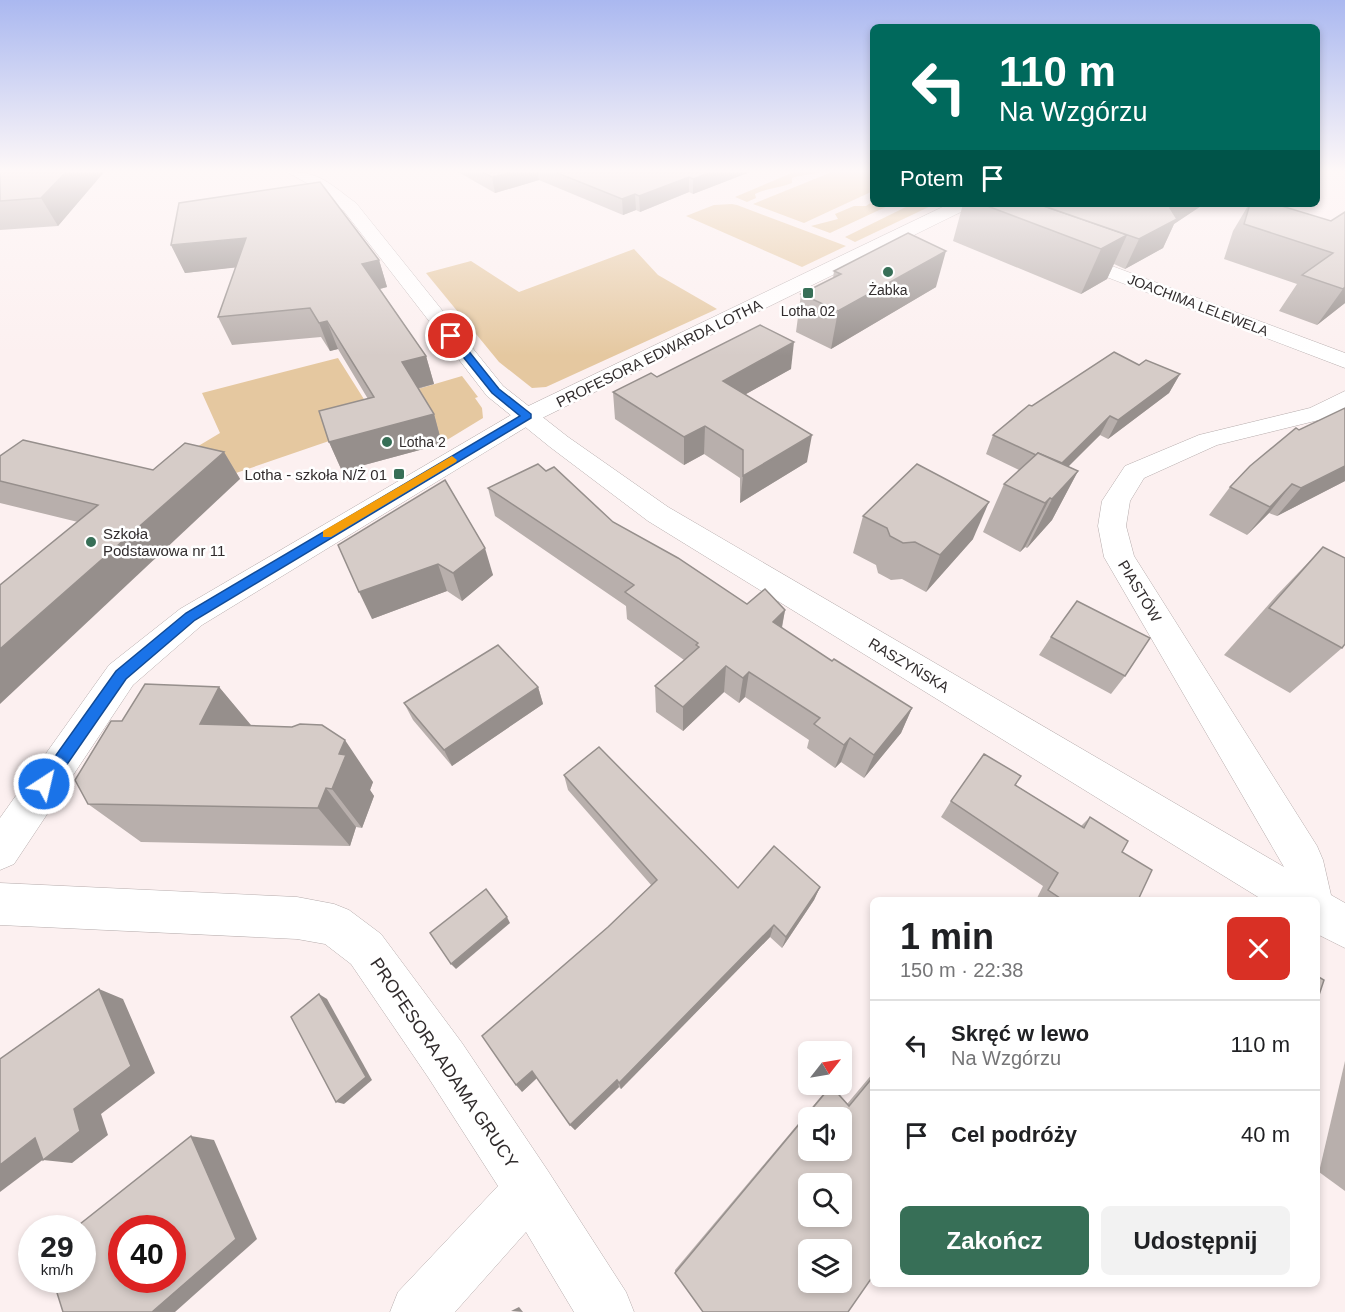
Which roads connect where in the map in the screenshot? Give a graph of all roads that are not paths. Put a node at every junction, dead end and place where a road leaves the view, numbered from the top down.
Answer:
1 (371, 233) edge
2 (917, 233) edge
3 (1049, 249) edge
4 (1345, 361) edge
5 (1345, 398) edge
6 (527, 416) junction
7 (0, 851) edge
8 (1295, 897) edge
9 (1310, 897) edge
10 (0, 904) edge
11 (1320, 912) edge
12 (1345, 927) edge
13 (530, 1189) junction
14 (418, 1312) edge
15 (606, 1312) edge

1 - 6 street, RASZYŃSKA
2 - 6 street, PROFESORA EDWARDA LOTHA
3 - 4 street, JOACHIMA LELEWELA
5 - 9 street, PIASTÓW
6 - 7 street, PROFESORA EDWARDA LOTHA
6 - 8 street, RASZYŃSKA
10 - 13 street, PROFESORA ADAMA GRUCY
11 - 12 street
13 - 14 street
13 - 15 street, PROFESORA ADAMA GRUCY

